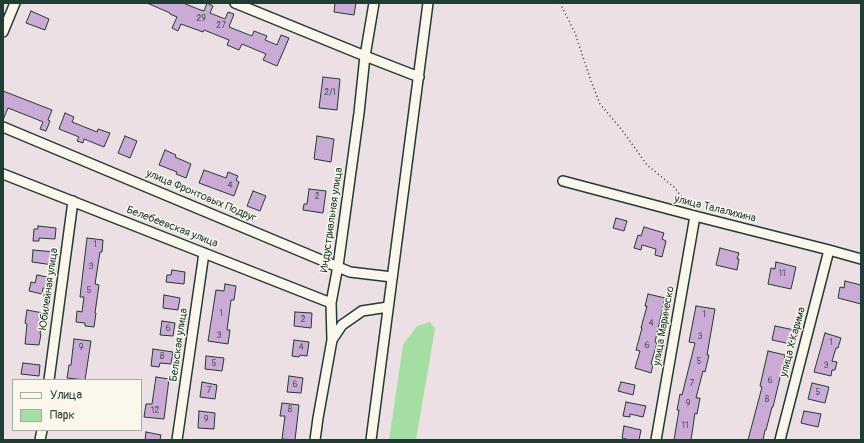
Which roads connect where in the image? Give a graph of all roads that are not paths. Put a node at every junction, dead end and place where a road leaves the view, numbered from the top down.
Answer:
1 (15, 3) edge
2 (235, 3) edge
3 (374, 3) edge
4 (428, 3) edge
5 (3, 32) edge
6 (365, 56) junction
7 (419, 77) junction
8 (3, 127) edge
9 (3, 174) edge
10 (563, 181) dead end
11 (73, 201) junction
12 (695, 216) junction
13 (829, 250) junction
14 (204, 253) junction
15 (861, 259) edge
16 (338, 266) junction
17 (392, 277) junction
18 (331, 302) junction
19 (388, 307) junction
20 (332, 340) junction
21 (49, 379) edge
22 (177, 440) edge
23 (315, 440) edge
24 (371, 440) edge
25 (656, 440) edge
26 (780, 440) edge

1 - 5 street
2 - 6 street
3 - 6 street, Индустриальная улица
4 - 7 street
6 - 7 street
6 - 16 street, Индустриальная улица
7 - 17 street
8 - 16 street, улица Фронтовых Подруг
9 - 11 street, Белебеевская улица
10 - 12 street, улица Талалихина
11 - 14 street, Белебеевская улица
11 - 21 street, Юбилейная улица
12 - 13 street, улица Талалихина
12 - 25 street, улица Маринеско
13 - 15 street, улица Талалихина
13 - 26 street, улица Х.Карима
14 - 18 street, Белебеевская улица
14 - 22 street, Бельская улица
16 - 17 street, улица Фронтовых Подруг
16 - 18 street, Индустриальная улица
17 - 19 street
18 - 20 street, Индустриальная улица
19 - 20 street
19 - 24 street
20 - 23 street, Индустриальная улица

